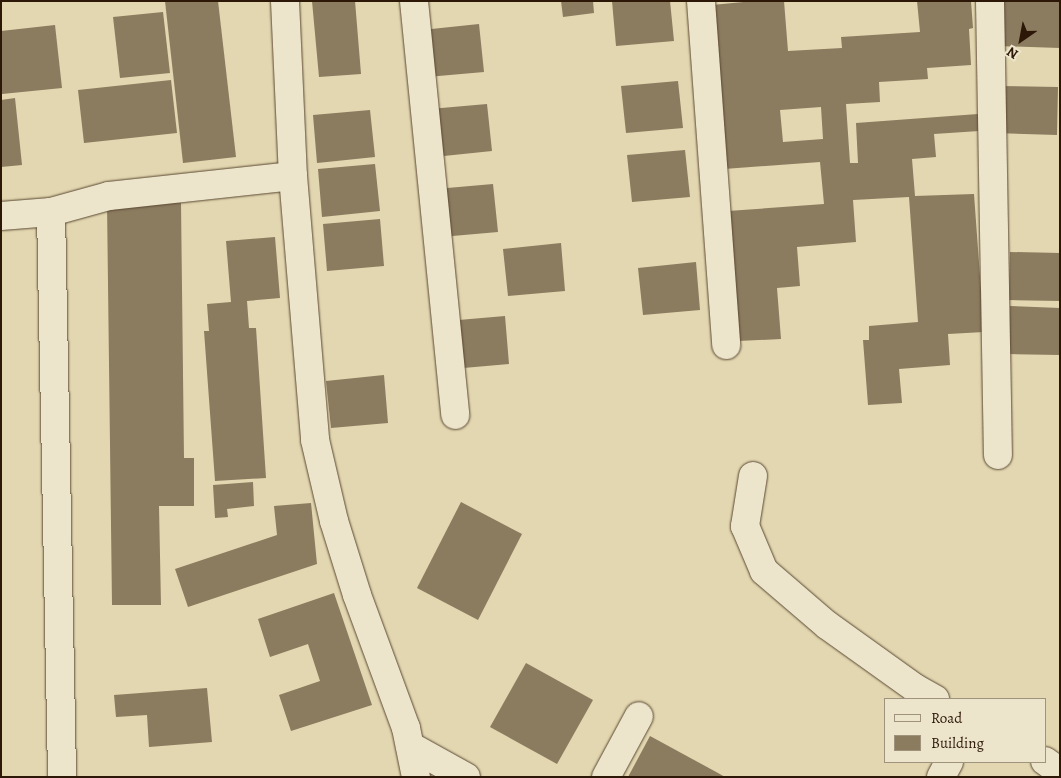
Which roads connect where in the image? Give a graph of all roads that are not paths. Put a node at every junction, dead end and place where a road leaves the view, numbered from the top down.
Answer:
1 (285, 1) edge
2 (414, 1) edge
3 (701, 1) edge
4 (990, 1) edge
5 (293, 176) junction
6 (51, 212) junction
7 (1, 216) edge
8 (726, 345) dead end
9 (455, 415) dead end
10 (998, 455) dead end
11 (753, 476) dead end
12 (933, 698) edge
13 (639, 716) dead end
14 (410, 746) junction
15 (1046, 762) edge
16 (948, 763) edge
17 (1060, 772) edge
18 (62, 777) edge
19 (416, 777) edge
20 (466, 777) edge
21 (606, 777) edge
22 (940, 777) edge

1 - 5 street
2 - 9 street
3 - 8 street
4 - 10 street
5 - 6 street
5 - 14 street
6 - 7 street
6 - 18 street
11 - 12 street
13 - 21 street
14 - 19 street
14 - 20 street
15 - 17 street
16 - 22 street

